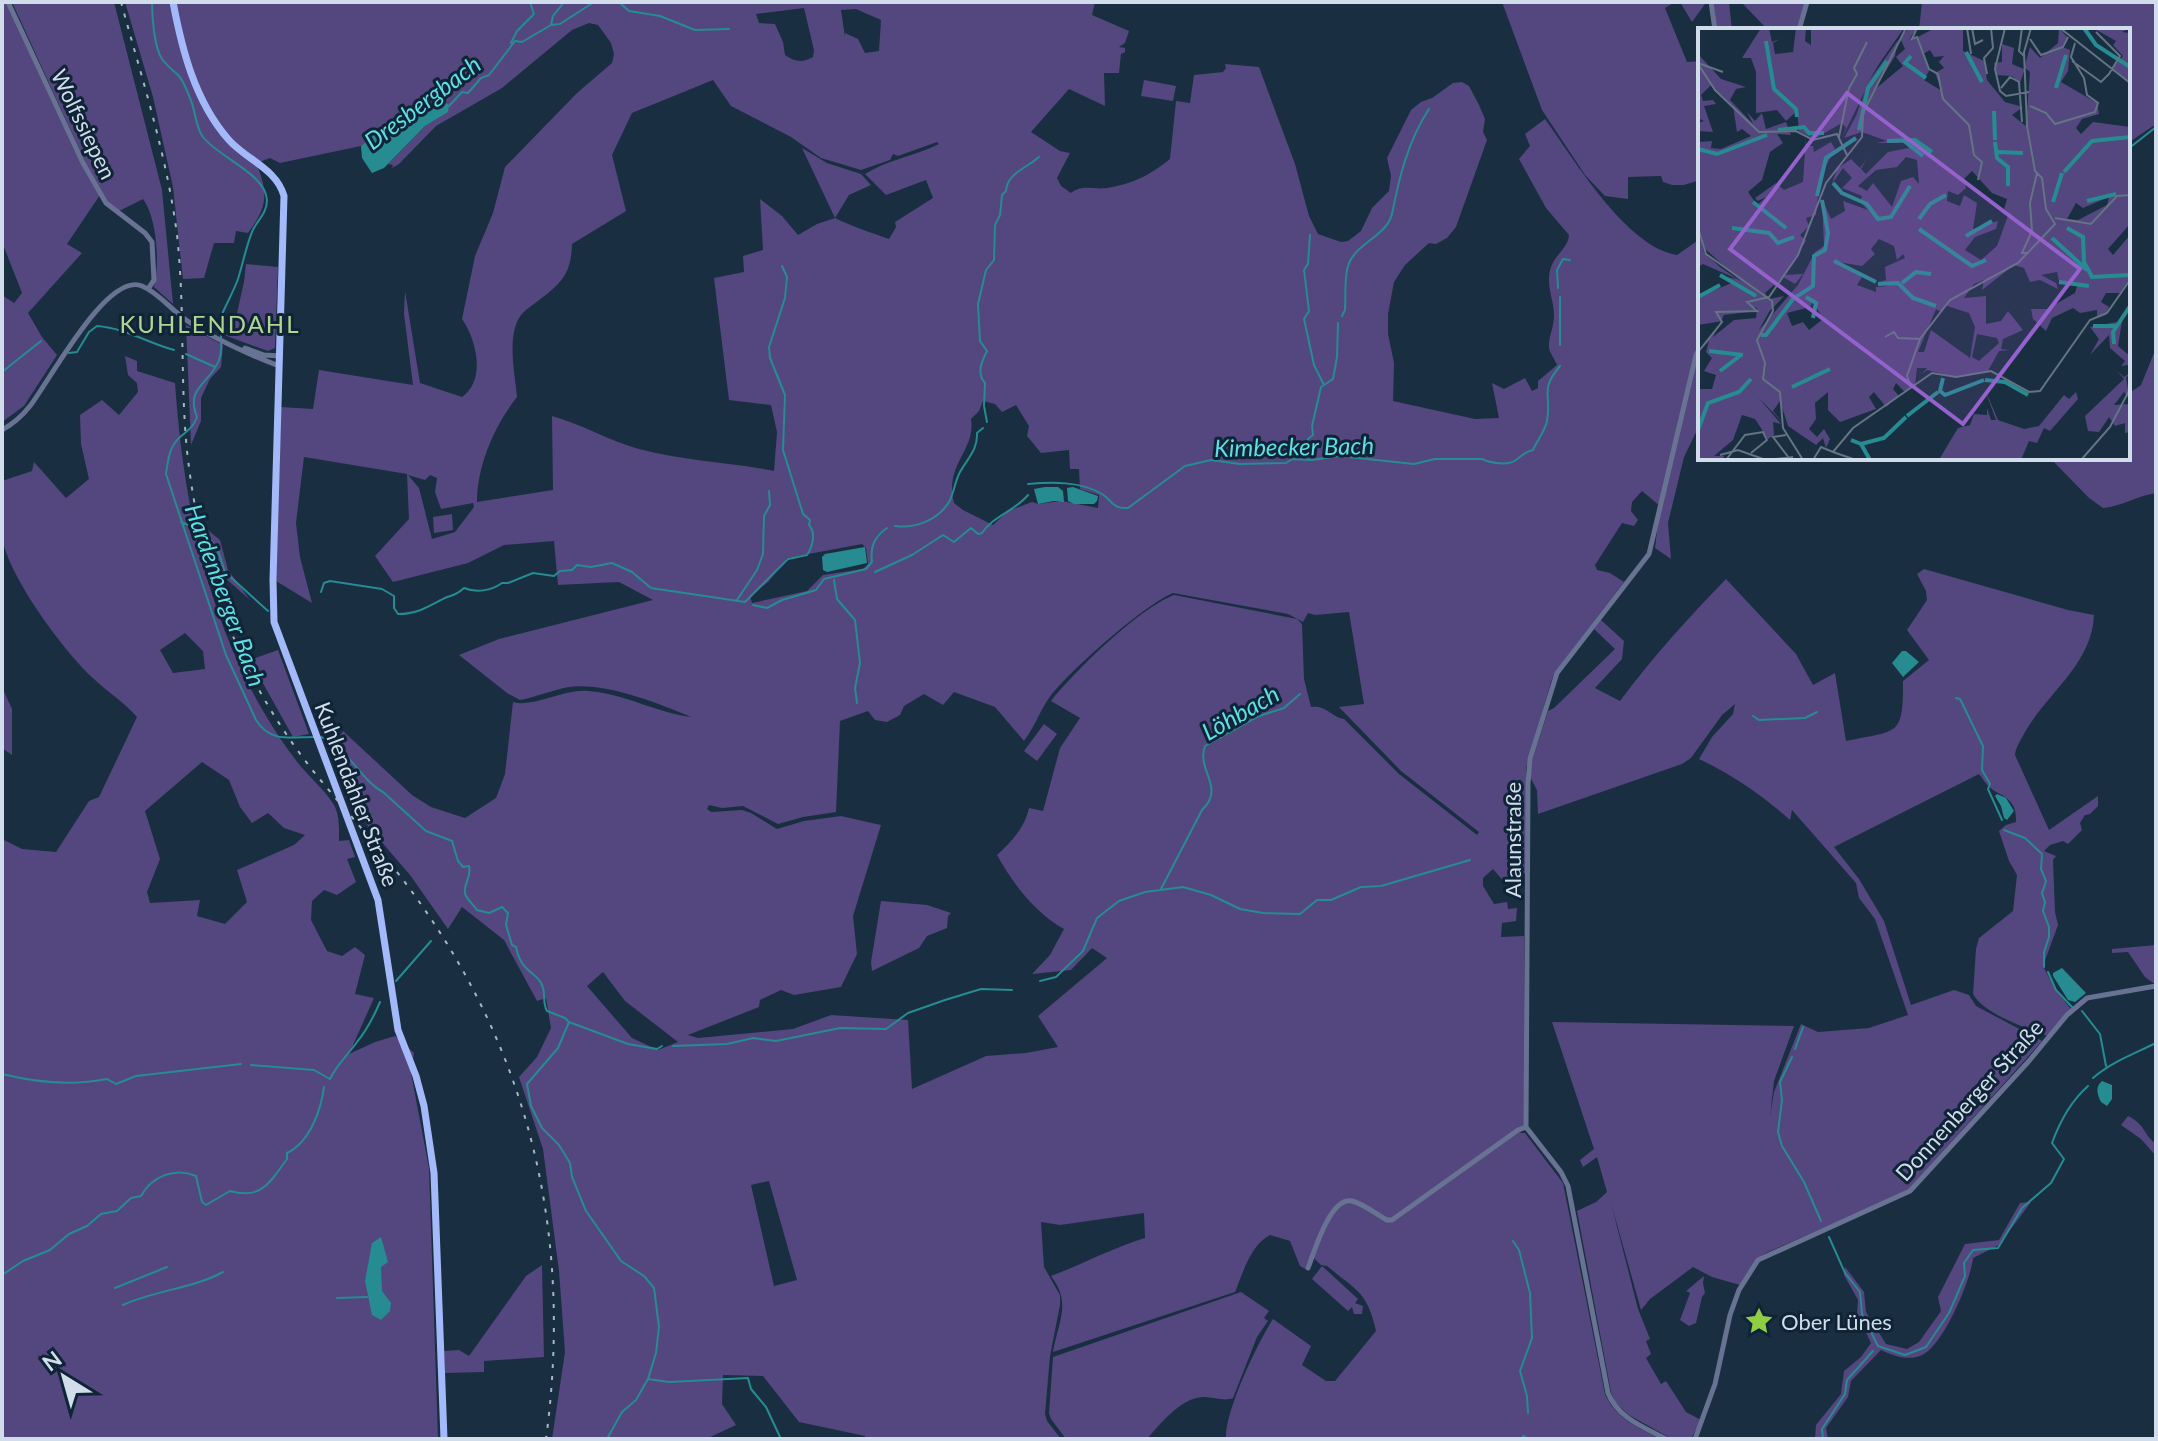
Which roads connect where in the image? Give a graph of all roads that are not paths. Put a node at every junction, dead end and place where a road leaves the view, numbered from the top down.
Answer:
1 (8, 2) edge
2 (173, 2) edge
3 (1711, 2) edge
4 (1807, 2) edge
5 (1715, 28) edge
6 (1800, 28) edge
7 (148, 289) junction
8 (233, 345) junction
9 (1698, 352) edge
10 (280, 356) junction
11 (279, 366) junction
12 (2, 430) edge
13 (2156, 986) edge
14 (1526, 1127) junction
15 (1308, 1268) dead end
16 (444, 1439) edge
17 (1666, 1439) edge
18 (1695, 1439) edge

1 - 7 street, Wolfssiepen
2 - 10 main road, Kuhlendahler Straße
3 - 5 street
4 - 6 street
7 - 8 street
7 - 12 street
8 - 10 street
8 - 11 street
9 - 14 street, Alaunstraße
10 - 11 main road, Kuhlendahler Straße
11 - 16 main road, Kuhlendahler Straße
13 - 18 street, Donnenberger Straße
14 - 15 street
14 - 17 street

